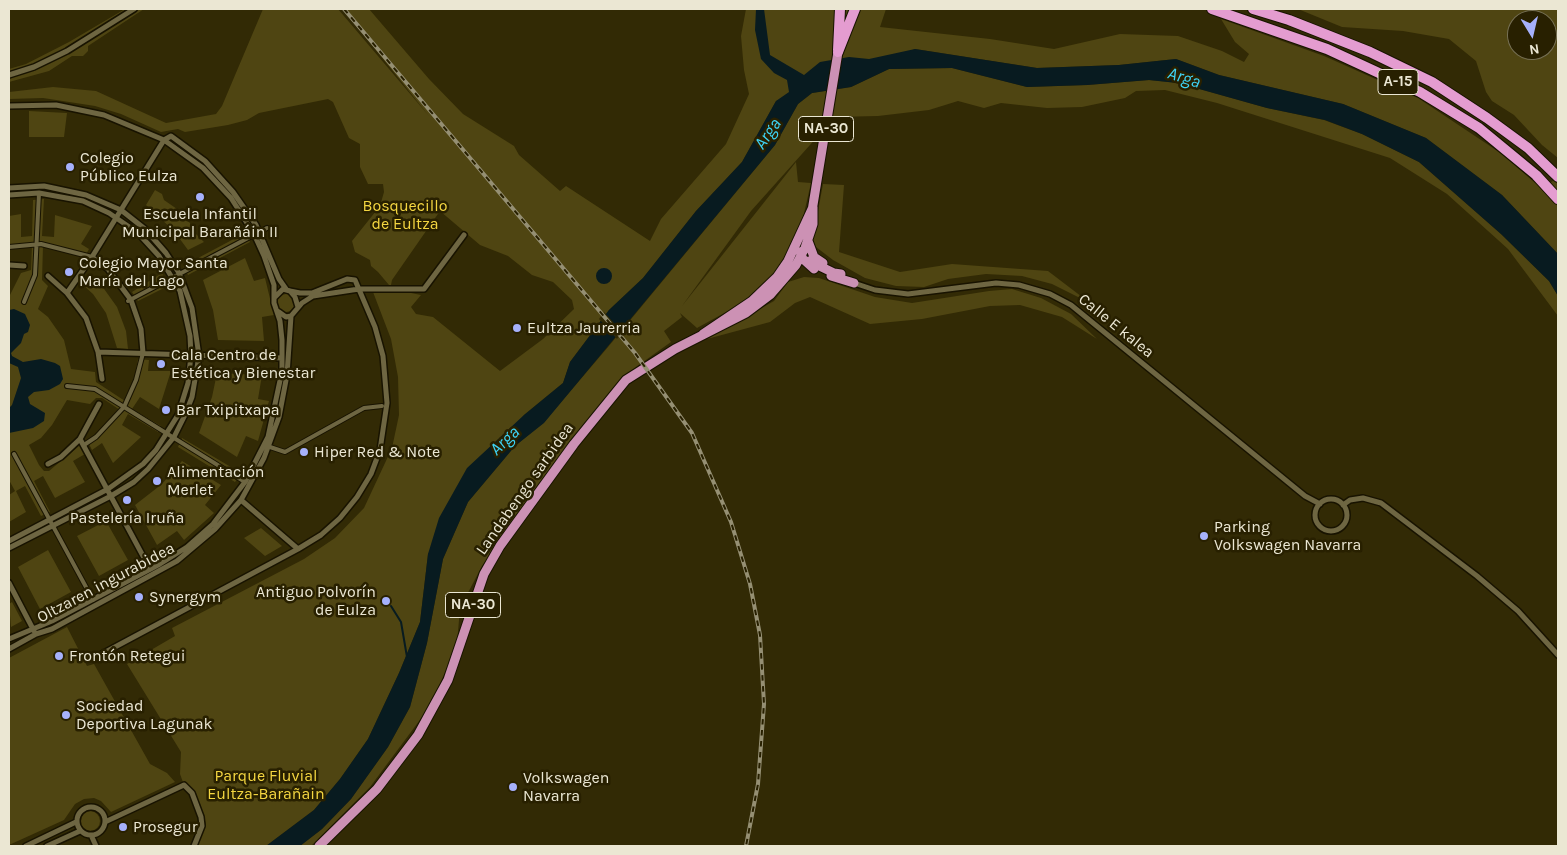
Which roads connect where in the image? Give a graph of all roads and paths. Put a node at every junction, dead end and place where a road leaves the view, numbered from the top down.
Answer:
1 (134, 9) edge
2 (840, 9) edge
3 (845, 9) edge
4 (855, 9) edge
5 (1212, 9) edge
6 (1253, 9) edge
7 (844, 22) junction
8 (838, 52) joint
9 (9, 75) edge
10 (9, 106) edge
11 (164, 140) junction
12 (1558, 177) edge
13 (9, 188) edge
14 (39, 193) junction
15 (9, 195) edge
16 (1558, 199) edge
17 (813, 207) junction
18 (121, 210) junction
19 (117, 218) junction
20 (267, 228) dead end
21 (260, 231) junction
22 (254, 234) junction
23 (464, 235) dead end
24 (808, 241) junction
25 (37, 244) junction
26 (9, 247) edge
27 (92, 257) junction
28 (801, 259) junction
29 (9, 265) edge
30 (24, 266) dead end
31 (814, 269) junction
32 (179, 273) junction
33 (841, 274) junction
34 (788, 275) junction
35 (48, 276) dead end
36 (173, 276) junction
37 (854, 283) junction
38 (359, 289) junction
39 (765, 289) junction
40 (288, 290) junction
41 (67, 293) junction
42 (275, 297) junction
43 (129, 301) junction
44 (24, 302) dead end
45 (298, 307) junction
46 (276, 310) junction
47 (290, 316) junction
48 (703, 334) junction
49 (98, 352) junction
50 (143, 353) junction
51 (191, 355) junction
52 (199, 356) junction
53 (282, 358) junction
54 (102, 379) dead end
55 (67, 386) dead end
56 (99, 404) dead end
57 (382, 406) dead end
58 (124, 407) junction
59 (168, 433) junction
60 (174, 437) junction
61 (80, 439) junction
62 (84, 446) junction
63 (267, 446) junction
64 (14, 454) dead end
65 (48, 464) dead end
66 (245, 482) junction
67 (108, 489) junction
68 (238, 490) junction
69 (111, 496) junction
70 (242, 498) junction
71 (229, 503) junction
72 (1320, 504) junction
73 (1343, 505) junction
74 (235, 506) junction
75 (50, 520) junction
76 (53, 526) junction
77 (9, 541) edge
78 (9, 548) edge
79 (298, 549) junction
80 (150, 569) junction
81 (9, 583) edge
82 (93, 600) junction
83 (34, 632) junction
84 (9, 638) edge
85 (9, 649) edge
86 (1558, 654) edge
87 (100, 655) dead end
88 (76, 822) junction
89 (105, 822) junction
90 (80, 830) junction
91 (91, 836) junction
92 (26, 846) edge
93 (47, 846) edge
94 (96, 846) edge
95 (194, 846) edge
96 (319, 846) edge

1 - 9 street
2 - 7 highway
3 - 7 highway
4 - 7 highway
5 - 16 highway, A-15
6 - 12 highway, A-15
7 - 8 highway
8 - 17 highway, NA-30
10 - 11 street
11 - 18 street
11 - 21 street
11 - 22 street
13 - 18 street
14 - 15 street
14 - 19 street
14 - 25 street
17 - 24 highway
17 - 28 highway
17 - 39 highway
18 - 19 street
18 - 32 street
19 - 27 street
19 - 36 street
20 - 21 street
21 - 22 street
21 - 40 street
22 - 32 street
22 - 42 street
23 - 38 street
24 - 28 highway
24 - 33 highway
25 - 26 street
25 - 27 street
25 - 44 street
27 - 41 street
27 - 43 street
28 - 31 highway
28 - 33 highway
28 - 34 highway
28 - 39 highway
29 - 30 street
31 - 34 highway
31 - 37 highway
32 - 36 street
32 - 52 street
33 - 37 highway
34 - 48 highway
35 - 41 street
36 - 43 street
36 - 51 street
37 - 72 street, Calle E kalea
38 - 40 street
38 - 45 street
38 - 79 street
39 - 48 highway
40 - 42 street
40 - 45 street
41 - 49 street
42 - 46 street
43 - 50 street
45 - 47 street
46 - 47 street
46 - 53 street, Oltzaren ingurabidea
47 - 63 street, Oltzaren ingurabidea
48 - 96 highway, Landabengo sarbidea / NA-30
49 - 50 street
49 - 54 street
50 - 51 street
50 - 58 street
51 - 52 street
51 - 59 street
52 - 53 street
52 - 60 street
53 - 63 street, Oltzaren ingurabidea
55 - 58 street
56 - 61 street
57 - 63 street
58 - 59 street
58 - 62 street
59 - 60 street
59 - 67 street
60 - 66 street
60 - 69 street
61 - 62 street
61 - 65 street
62 - 67 street
63 - 66 street, Oltzaren ingurabidea
63 - 70 street, Oltzaren ingurabidea
64 - 75 street
66 - 68 street, Oltzaren ingurabidea
67 - 69 street
67 - 75 street
68 - 70 street
68 - 71 street, Oltzaren ingurabidea
69 - 76 street
69 - 80 street
70 - 74 street, Oltzaren ingurabidea
70 - 79 street
71 - 74 street
71 - 80 street, Oltzaren ingurabidea
72 - 73 street
72 - 73 street
73 - 86 street
74 - 83 street, Oltzaren ingurabidea
75 - 76 street
75 - 77 street
76 - 78 street
76 - 82 street
79 - 87 street
80 - 82 street, Oltzaren ingurabidea
81 - 83 street
82 - 83 street, Oltzaren ingurabidea
83 - 84 street, Oltzaren ingurabidea
83 - 85 street, Oltzaren ingurabidea
88 - 89 street
88 - 90 street
88 - 92 street
89 - 91 street
89 - 95 street
90 - 91 street
90 - 93 street
91 - 94 street

